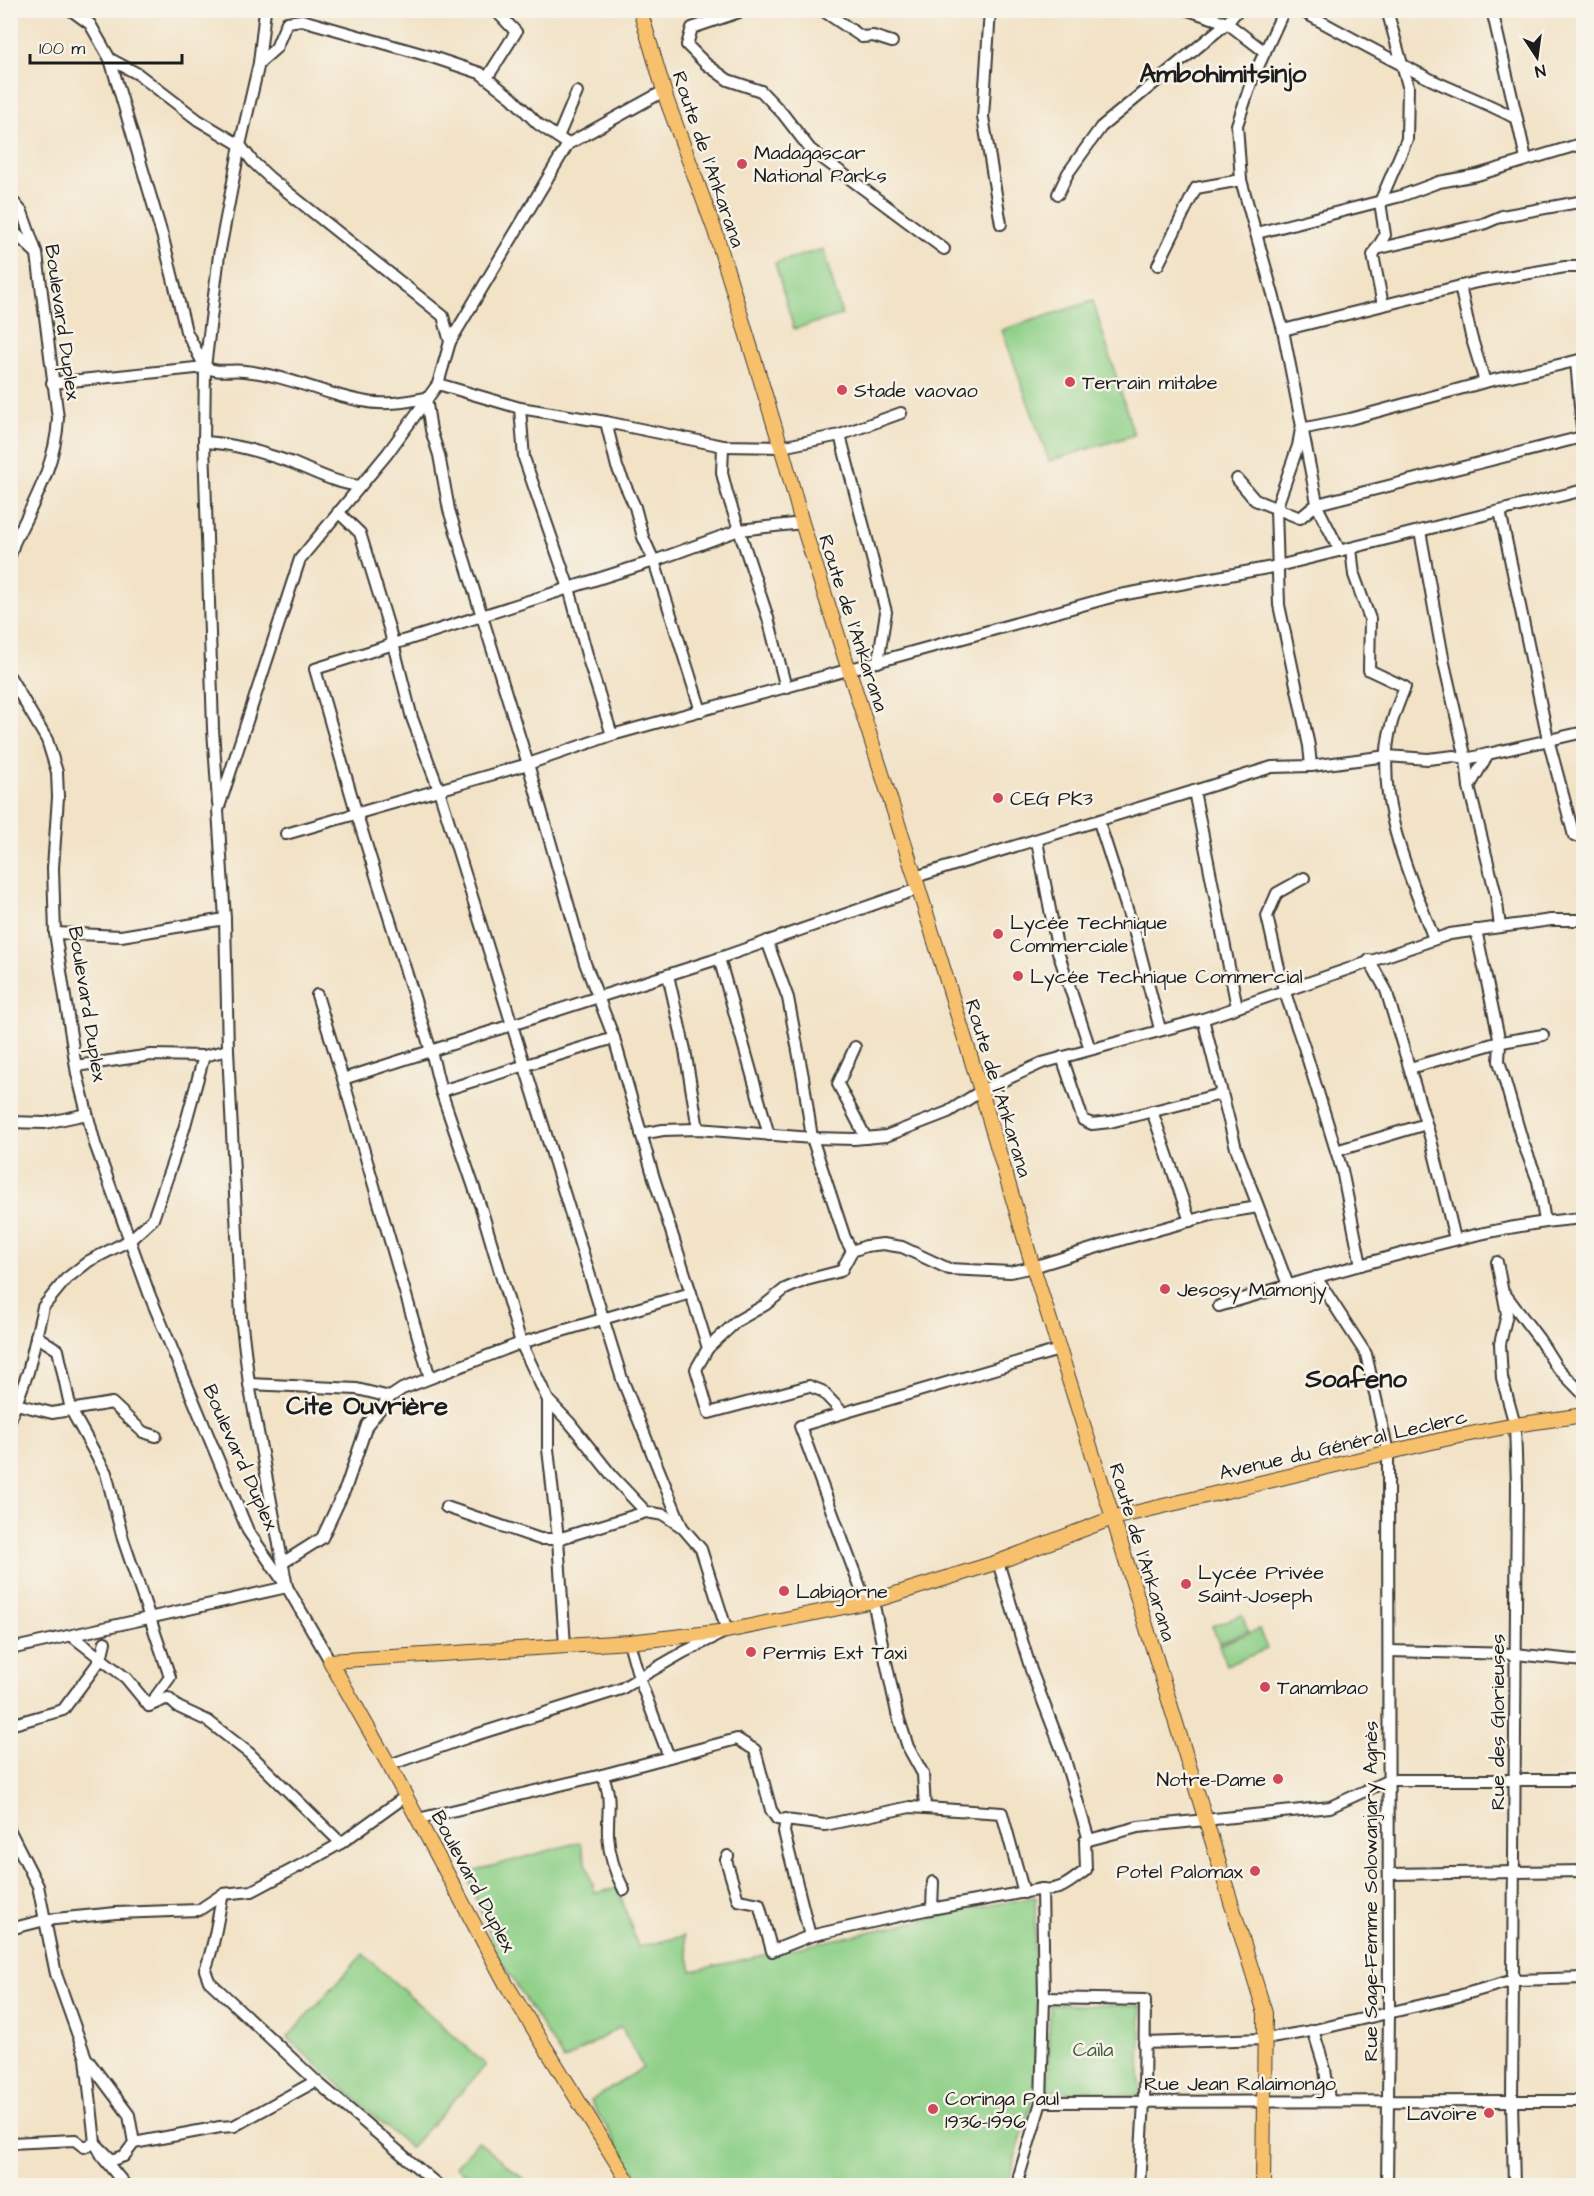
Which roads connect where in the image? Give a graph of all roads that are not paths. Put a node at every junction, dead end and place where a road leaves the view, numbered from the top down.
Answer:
1 (71, 10) edge
2 (265, 10) edge
3 (640, 10) edge
4 (745, 10) edge
5 (822, 10) edge
6 (990, 10) edge
7 (1188, 10) edge
8 (1238, 10) edge
9 (1284, 10) edge
10 (1300, 10) edge
11 (1492, 10) edge
12 (497, 11) edge
13 (1389, 11) edge
14 (1227, 23) junction
15 (892, 42) dead end
16 (1265, 52) junction
17 (110, 59) junction
18 (259, 63) junction
19 (1402, 65) junction
20 (487, 78) junction
21 (664, 91) junction
22 (577, 92) dead end
23 (1517, 119) junction
24 (558, 137) junction
25 (1584, 143) edge
26 (568, 144) junction
27 (240, 145) junction
28 (1526, 159) junction
29 (1241, 180) junction
30 (1058, 194) dead end
31 (10, 198) edge
32 (1584, 201) edge
33 (1380, 202) junction
34 (1001, 224) dead end
35 (10, 228) edge
36 (1257, 233) junction
37 (944, 249) dead end
38 (1376, 249) junction
39 (38, 254) junction
40 (1158, 265) dead end
41 (1584, 267) edge
42 (1460, 286) junction
43 (1383, 305) junction
44 (1283, 330) junction
45 (450, 342) junction
46 (1580, 360) edge
47 (205, 367) junction
48 (1485, 382) junction
49 (52, 383) junction
50 (438, 384) junction
51 (426, 398) junction
52 (520, 408) junction
53 (1582, 410) edge
54 (901, 413) dead end
55 (606, 422) junction
56 (1301, 429) junction
57 (840, 435) junction
58 (1582, 437) edge
59 (204, 442) junction
60 (723, 446) junction
61 (781, 447) junction
62 (1584, 451) edge
63 (1237, 479) dead end
64 (360, 486) junction
65 (1584, 490) edge
66 (1317, 504) junction
67 (1276, 509) junction
68 (1500, 511) junction
69 (338, 512) junction
70 (802, 523) junction
71 (739, 530) junction
72 (1420, 531) junction
73 (12, 542) edge
74 (1346, 549) junction
75 (10, 556) edge
76 (654, 561) junction
77 (1278, 566) junction
78 (569, 588) junction
79 (481, 615) junction
80 (393, 643) junction
81 (878, 662) junction
82 (848, 670) junction
83 (10, 677) edge
84 (786, 688) junction
85 (701, 711) junction
86 (1584, 732) edge
87 (612, 735) junction
88 (1548, 739) junction
89 (1488, 754) junction
90 (1387, 756) junction
91 (1466, 759) junction
92 (528, 764) junction
93 (1311, 766) junction
94 (1469, 787) junction
95 (439, 790) junction
96 (1194, 791) junction
97 (218, 810) junction
98 (357, 815) junction
99 (1099, 822) junction
100 (286, 834) dead end
101 (1584, 834) edge
102 (1037, 841) junction
103 (1304, 878) dead end
104 (917, 883) junction
105 (225, 919) junction
106 (1584, 920) edge
107 (1500, 927) junction
108 (1476, 930) junction
109 (55, 933) junction
110 (1434, 939) junction
111 (767, 941) junction
112 (719, 958) junction
113 (1370, 960) junction
114 (668, 975) junction
115 (1284, 990) junction
116 (316, 995) dead end
117 (598, 996) junction
118 (1237, 1007) junction
119 (1203, 1019) junction
120 (511, 1024) junction
121 (1160, 1029) junction
122 (1543, 1035) dead end
123 (614, 1038) junction
124 (1500, 1043) junction
125 (855, 1047) dead end
126 (1090, 1049) junction
127 (228, 1050) junction
128 (431, 1051) junction
129 (204, 1056) junction
130 (1062, 1057) junction
131 (525, 1065) junction
132 (76, 1066) junction
133 (1410, 1068) junction
134 (343, 1079) junction
135 (441, 1091) junction
136 (981, 1091) junction
137 (1221, 1094) junction
138 (1152, 1111) junction
139 (87, 1114) junction
140 (10, 1122) edge
141 (1426, 1124) junction
142 (698, 1129) junction
143 (641, 1134) junction
144 (769, 1135) junction
145 (812, 1138) junction
146 (866, 1138) junction
147 (1336, 1151) junction
148 (1258, 1207) junction
149 (1584, 1218) edge
150 (1190, 1221) junction
151 (1545, 1221) junction
152 (1455, 1239) junction
153 (130, 1240) junction
154 (852, 1251) junction
155 (1497, 1262) dead end
156 (1361, 1265) junction
157 (1033, 1267) junction
158 (1316, 1277) junction
159 (1288, 1285) junction
160 (691, 1293) junction
161 (1504, 1293) junction
162 (1219, 1306) dead end
163 (602, 1320) junction
164 (36, 1336) junction
165 (521, 1343) junction
166 (708, 1348) junction
167 (1059, 1350) junction
168 (430, 1378) junction
169 (249, 1384) junction
170 (1584, 1395) edge
171 (390, 1397) junction
172 (548, 1400) junction
173 (13, 1402) edge
174 (71, 1410) junction
175 (843, 1413) junction
176 (1584, 1415) edge
177 (10, 1420) edge
178 (1515, 1425) junction
179 (156, 1436) dead end
180 (1388, 1452) junction
181 (446, 1507) dead end
182 (646, 1512) junction
183 (1113, 1518) junction
184 (682, 1527) junction
185 (558, 1539) junction
186 (284, 1562) junction
187 (998, 1562) junction
188 (287, 1587) junction
189 (870, 1602) junction
190 (151, 1617) junction
191 (727, 1631) junction
192 (72, 1636) junction
193 (105, 1642) dead end
194 (629, 1642) junction
195 (565, 1646) junction
196 (10, 1649) edge
197 (1389, 1651) junction
198 (1515, 1654) junction
199 (101, 1659) junction
200 (330, 1661) junction
201 (1584, 1661) edge
202 (639, 1678) junction
203 (149, 1706) junction
204 (10, 1725) edge
205 (669, 1757) junction
206 (390, 1765) junction
207 (602, 1775) junction
208 (1389, 1780) junction
209 (1584, 1780) edge
210 (1515, 1781) junction
211 (406, 1796) junction
212 (925, 1808) junction
213 (418, 1819) junction
214 (786, 1819) junction
215 (1204, 1819) junction
216 (10, 1831) edge
217 (1089, 1840) junction
218 (340, 1843) junction
219 (728, 1856) dead end
220 (1584, 1871) edge
221 (1514, 1873) junction
222 (1389, 1874) junction
223 (933, 1882) dead end
224 (624, 1890) dead end
225 (1042, 1890) junction
226 (1023, 1893) junction
227 (224, 1894) junction
228 (932, 1908) junction
229 (45, 1920) junction
230 (10, 1929) edge
231 (810, 1936) junction
232 (1584, 1978) edge
233 (1514, 1980) junction
234 (1044, 1998) junction
235 (1389, 2012) junction
236 (1312, 2030) junction
237 (1265, 2039) junction
238 (1144, 2043) junction
239 (86, 2058) junction
240 (316, 2082) junction
241 (1329, 2100) junction
242 (1387, 2100) junction
243 (1264, 2101) junction
244 (1512, 2101) junction
245 (1584, 2101) edge
246 (1041, 2102) junction
247 (1144, 2102) junction
248 (10, 2143) edge
249 (95, 2143) junction
250 (134, 2143) junction
251 (126, 2186) edge
252 (439, 2186) edge
253 (631, 2186) edge
254 (1019, 2186) edge
255 (1139, 2186) edge
256 (1263, 2186) edge
257 (1387, 2186) edge
258 (1514, 2186) edge

1 - 17 street
2 - 18 street
3 - 21 main road, Route de l'Ankarana
4 - 37 street
5 - 15 street
6 - 34 street
7 - 14 street
8 - 14 street
9 - 16 street
10 - 19 street
11 - 23 street
12 - 20 street
13 - 19 street
14 - 16 street
14 - 30 street
16 - 29 street
17 - 27 street
17 - 47 street
18 - 20 street
18 - 27 street
19 - 23 street
19 - 33 street
20 - 24 street
21 - 26 street
21 - 61 main road, Route de l'Ankarana
22 - 24 street
23 - 28 street
24 - 26 street
25 - 28 street
26 - 45 street
27 - 45 street
27 - 47 street
28 - 33 street
29 - 36 street
29 - 40 street
31 - 39 street, Boulevard Duplex
32 - 38 street
33 - 36 street
33 - 38 street
35 - 39 street
36 - 44 street
38 - 43 street
39 - 49 street, Boulevard Duplex
41 - 42 street
42 - 43 street
42 - 48 street
43 - 44 street
44 - 56 street
45 - 50 street
46 - 48 street
46 - 53 street
47 - 49 street
47 - 51 street
47 - 59 street
48 - 56 street
49 - 73 street, Boulevard Duplex
50 - 51 street
50 - 52 street
51 - 64 street
51 - 79 street
52 - 55 street
52 - 78 street
53 - 58 street
54 - 57 street
55 - 60 street
55 - 76 street
56 - 66 street
56 - 67 street
57 - 61 street
57 - 81 street
58 - 62 street
58 - 66 street
59 - 64 street
59 - 97 street
60 - 61 street
60 - 71 street
61 - 70 main road, Route de l'Ankarana
63 - 67 street
64 - 69 street
65 - 68 street
66 - 67 street
66 - 74 street
67 - 77 street
68 - 72 street
68 - 88 street
69 - 80 street
69 - 97 street
70 - 71 street
70 - 82 main road, Route de l'Ankarana
71 - 76 street
71 - 84 street
72 - 74 street
72 - 91 street
73 - 75 street, Boulevard Duplex
74 - 77 street
74 - 90 street
76 - 78 street
76 - 85 street
77 - 81 street
77 - 93 street
78 - 79 street
78 - 87 street
79 - 80 street
79 - 92 street
80 - 95 street
80 - 98 street
81 - 82 street
82 - 84 street
82 - 104 main road, Route de l'Ankarana
83 - 109 street, Boulevard Duplex
84 - 85 street
85 - 87 street
86 - 88 street
87 - 92 street
88 - 89 street
88 - 101 street
89 - 91 street
89 - 94 street
90 - 91 street
90 - 93 street
90 - 110 street
91 - 94 street
92 - 95 street
92 - 117 street
93 - 96 street
94 - 107 street
95 - 98 street
95 - 120 street
96 - 99 street
96 - 118 street
97 - 105 street
98 - 100 street
98 - 128 street
99 - 102 street
99 - 121 street
102 - 104 street
102 - 126 street
103 - 115 street
104 - 111 street
104 - 136 main road, Route de l'Ankarana
105 - 109 street
105 - 127 street
106 - 107 street
107 - 108 street
108 - 110 street
108 - 124 street
109 - 132 street, Boulevard Duplex
110 - 113 street
111 - 112 street
111 - 145 street
112 - 114 street
112 - 144 street
113 - 115 street
113 - 133 street
114 - 117 street
114 - 142 street
115 - 118 street
115 - 147 street
116 - 134 street
117 - 120 street
117 - 123 street
118 - 119 street
119 - 121 street
119 - 137 street
120 - 128 street
120 - 131 street
121 - 126 street
122 - 124 street
123 - 131 street
123 - 143 street
124 - 133 street
124 - 151 street
125 - 146 street
126 - 130 street
127 - 129 street
127 - 169 street
128 - 134 street
128 - 135 street
129 - 132 street
129 - 153 street
130 - 136 street
130 - 138 street
131 - 135 street
131 - 163 street
132 - 139 street, Boulevard Duplex
133 - 141 street
134 - 168 street
135 - 165 street
136 - 146 street
136 - 157 main road, Route de l'Ankarana
137 - 138 street
137 - 148 street
138 - 150 street
139 - 140 street
139 - 153 street, Boulevard Duplex
141 - 147 street
141 - 152 street
142 - 143 street
142 - 144 street
143 - 160 street
144 - 145 street
145 - 146 street
145 - 154 street
147 - 156 street
148 - 150 street
148 - 159 street
149 - 151 street
150 - 157 street
151 - 152 street
152 - 156 street
153 - 164 street
153 - 188 street, Boulevard Duplex
154 - 157 street
154 - 166 street
155 - 161 street, Rue des Glorieuses
156 - 158 street
157 - 167 main road, Route de l'Ankarana
158 - 159 street
158 - 180 street, Rue Sage-Femme Solowanjary Agnès
159 - 162 street
160 - 163 street
160 - 166 street
161 - 170 street
161 - 178 street, Rue des Glorieuses
163 - 165 street
163 - 184 street
164 - 173 street
164 - 174 street
165 - 168 street
165 - 172 street
166 - 175 street
167 - 175 street
167 - 183 main road, Route de l'Ankarana
168 - 171 street
169 - 171 street
169 - 186 street
171 - 186 street
172 - 182 street
172 - 185 street
173 - 174 street
173 - 177 street
174 - 179 street
174 - 190 street
175 - 189 street
176 - 178 main road, Avenue du Général Leclerc
178 - 180 main road, Avenue du Général Leclerc
178 - 198 street, Rue des Glorieuses
180 - 183 main road, Avenue du Général Leclerc
180 - 197 street, Rue Sage-Femme Solowanjary Agnès
181 - 185 street
182 - 184 street
182 - 185 street
183 - 187 main road, Avenue du Général Leclerc
183 - 215 main road, Route de l'Ankarana
184 - 191 street
185 - 195 street
186 - 188 street
187 - 189 main road, Avenue du Général Leclerc
187 - 217 street
188 - 190 street
188 - 200 street, Boulevard Duplex
189 - 191 main road, Avenue du Général Leclerc
189 - 212 street
190 - 192 street
190 - 203 street
191 - 194 main road, Avenue du Général Leclerc
191 - 202 street
192 - 196 street
192 - 199 street
193 - 199 street
194 - 195 main road, Avenue du Général Leclerc
194 - 202 street
195 - 200 main road, Avenue du Général Leclerc
197 - 198 street
197 - 208 street, Rue Sage-Femme Solowanjary Agnès
198 - 201 street
198 - 210 street, Rue des Glorieuses
199 - 203 street
199 - 204 street
200 - 206 main road, Boulevard Duplex
202 - 205 street
202 - 206 street
203 - 218 street
205 - 207 street
205 - 214 street
206 - 211 main road, Boulevard Duplex
207 - 213 street
207 - 224 street
208 - 210 street
208 - 215 street
208 - 222 street, Rue Sage-Femme Solowanjary Agnès
209 - 210 street
210 - 221 street, Rue des Glorieuses
211 - 213 main road, Boulevard Duplex
211 - 218 street
212 - 214 street
212 - 226 street
213 - 253 main road, Boulevard Duplex
214 - 231 street
215 - 217 street
215 - 237 main road, Route de l'Ankarana
216 - 229 street
217 - 225 street
218 - 227 street
219 - 231 street
220 - 221 street
221 - 222 street
221 - 233 street, Rue des Glorieuses
222 - 235 street, Rue Sage-Femme Solowanjary Agnès
223 - 228 street
225 - 226 street
225 - 234 street
226 - 228 street
227 - 229 street
227 - 240 street
228 - 231 street
229 - 230 street
229 - 239 street
232 - 233 street
233 - 235 street
233 - 244 street, Rue des Glorieuses
234 - 238 street
234 - 246 street
235 - 236 street
235 - 242 street, Rue Sage-Femme Solowanjary Agnès
236 - 237 street
236 - 241 street
237 - 238 street
237 - 243 main road, Route de l'Ankarana
238 - 247 street
239 - 249 street
239 - 250 street
240 - 250 street
240 - 252 street
241 - 242 street, Rue Jean Ralaimongo
241 - 243 street, Rue Jean Ralaimongo
242 - 244 street, Rue Jean Ralaimongo
242 - 257 street, Rue Sage-Femme Solowanjary Agnès
243 - 247 street, Rue Jean Ralaimongo
243 - 256 main road, Route de l'Ankarana
244 - 245 street, Rue Jean Ralaimongo
244 - 258 street, Rue des Glorieuses
246 - 247 street, Rue Jean Ralaimongo
246 - 254 street
247 - 255 street
248 - 249 street
249 - 250 street
249 - 251 street

